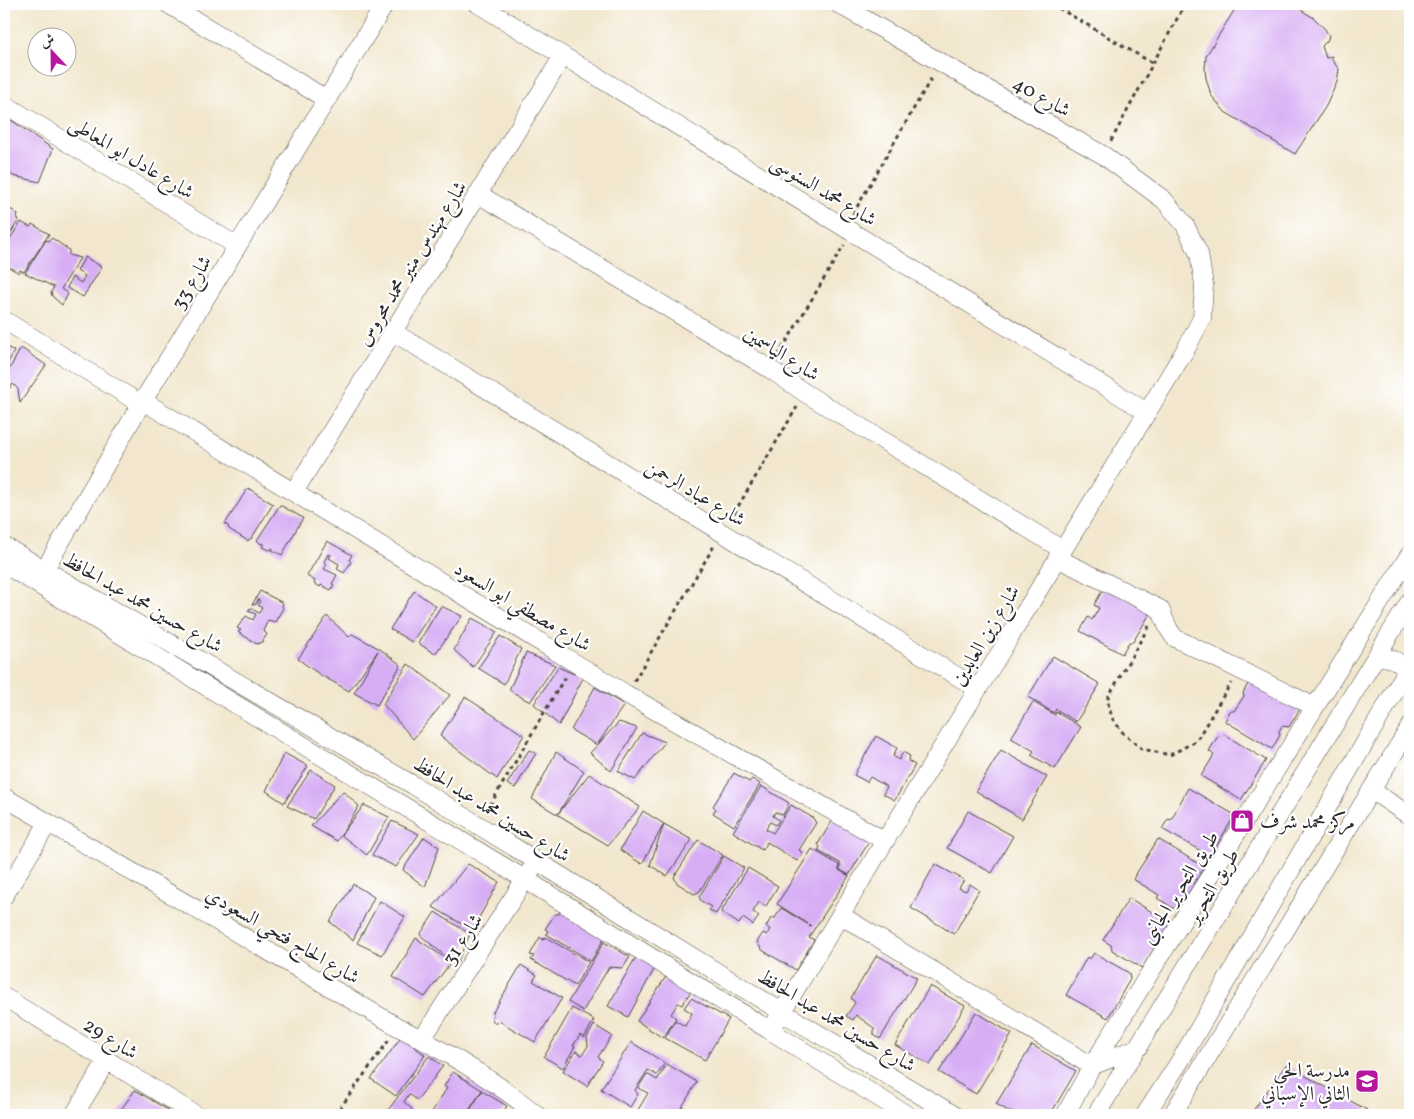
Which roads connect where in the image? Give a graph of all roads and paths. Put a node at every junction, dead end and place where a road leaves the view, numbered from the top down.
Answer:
1 (385, 4) edge
2 (478, 4) edge
3 (838, 4) edge
4 (1052, 4) edge
5 (1185, 4) edge
6 (172, 5) edge
7 (564, 56) junction
8 (940, 62) junction
9 (1152, 63) junction
10 (326, 99) junction
11 (4, 104) edge
12 (1103, 155) junction
13 (478, 194) junction
14 (849, 230) junction
15 (237, 246) junction
16 (1199, 254) joint
17 (4, 320) edge
18 (393, 332) junction
19 (770, 369) junction
20 (142, 403) junction
21 (1147, 412) junction
22 (294, 492) junction
23 (4, 546) edge
24 (1060, 554) junction
25 (1410, 554) edge
26 (4, 564) edge
27 (40, 576) junction
28 (1409, 608) edge
29 (1160, 609) junction
30 (1377, 657) junction
31 (574, 662) junction
32 (1408, 668) edge
33 (1240, 670) junction
34 (978, 689) junction
35 (1315, 707) junction
36 (1410, 727) edge
37 (1371, 790) junction
38 (4, 797) edge
39 (1410, 816) edge
40 (48, 823) junction
41 (478, 825) junction
42 (885, 841) junction
43 (536, 861) junction
44 (526, 880) junction
45 (4, 896) edge
46 (840, 915) junction
47 (4, 997) edge
48 (782, 1012) junction
49 (398, 1027) junction
50 (771, 1030) junction
51 (422, 1039) junction
52 (1139, 1047) junction
53 (107, 1060) junction
54 (1092, 1066) junction
55 (1175, 1069) junction
56 (1176, 1110) edge
57 (74, 1115) edge
58 (196, 1115) edge
59 (335, 1115) edge
60 (537, 1115) edge
61 (907, 1115) edge
62 (954, 1115) edge
63 (1065, 1115) edge
64 (1096, 1115) edge
65 (1145, 1115) edge

1 - 10 street, شارع 33
2 - 7 street, شارع محمد السنوسى
3 - 8 street, شارع 40
4 - 9 path
5 - 9 path
6 - 10 street
7 - 13 street, شارع مهندس منير محمد محروس
7 - 14 street, شارع محمد السنوسى
8 - 12 street, شارع 40
8 - 14 path
9 - 12 path
10 - 15 street, شارع 33
11 - 15 street, شارع عادل ابو المعاطى
12 - 16 street, شارع 40
13 - 18 street, شارع مهندس منير محمد محروس
13 - 19 street, شارع الياسمين
14 - 19 path
14 - 21 street, شارع محمد السنوسى
15 - 20 street, شارع 33
16 - 21 street, شارع زين العابدين
17 - 20 street, شارع مصطفي ابو السعود
18 - 22 street, شارع مهندس منير محمد محروس
18 - 34 street, شارع عباد الرحمن
19 - 24 street, شارع الياسمين
20 - 22 street, شارع مصطفي ابو السعود
20 - 27 street, شارع 33
21 - 24 street, شارع زين العابدين
22 - 31 street, شارع مصطفي ابو السعود
23 - 27 street, شارع حسين محمد عبد الحافظ
24 - 29 street, شارع الياسمين
24 - 34 street, شارع زين العابدين
25 - 35 street, طريق التحرير الجانبى
26 - 27 street, شارع حسين محمد عبد الحافظ
27 - 41 street, شارع حسين محمد عبد الحافظ
27 - 44 street, شارع حسين محمد عبد الحافظ
28 - 30 street, طريق التحرير
29 - 33 street
29 - 33 path
30 - 32 street
30 - 52 street, طريق التحرير
31 - 41 path
31 - 42 street, شارع مصطفي ابو السعود
32 - 55 street
33 - 35 street
34 - 42 street, شارع زين العابدين
35 - 54 street, طريق التحرير الجانبى
36 - 37 street
37 - 39 street
37 - 56 street
38 - 40 street, شارع الحاج فتحي السعودي
40 - 45 street
40 - 49 street, شارع الحاج فتحي السعودي
41 - 43 street, شارع حسين محمد عبد الحافظ
42 - 46 street, شارع زين العابدين
43 - 44 street, شارع 31
43 - 48 street, شارع حسين محمد عبد الحافظ
44 - 50 street, شارع حسين محمد عبد الحافظ
44 - 51 street, شارع 31
46 - 48 street, شارع زين العابدين
46 - 54 street
47 - 53 street, شارع 29
48 - 50 street, شارع زين العابدين
48 - 62 street, شارع حسين محمد عبد الحافظ
49 - 51 street, شارع الحاج فتحي السعودي
49 - 59 path
50 - 61 street, شارع حسين محمد عبد الحافظ
51 - 60 street, شارع الحاج فتحي السعودي
52 - 54 street
52 - 64 street, طريق التحرير
53 - 57 street
53 - 58 street, شارع 29
54 - 63 street, طريق التحرير الجانبى
55 - 56 street
55 - 65 street

